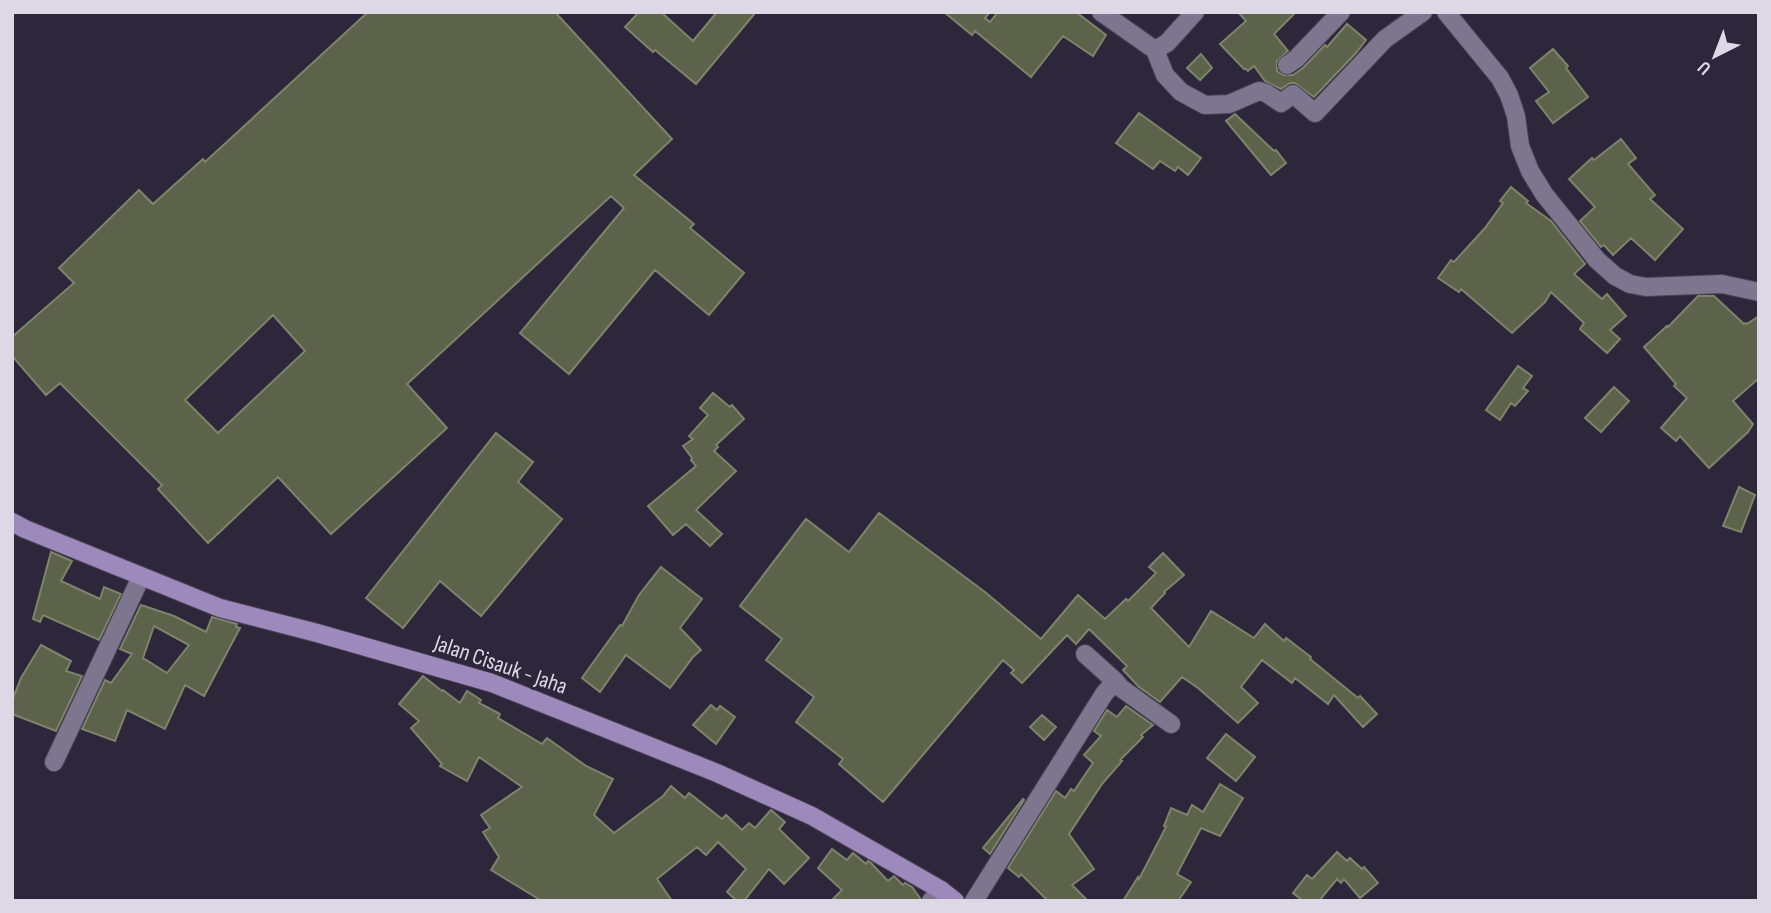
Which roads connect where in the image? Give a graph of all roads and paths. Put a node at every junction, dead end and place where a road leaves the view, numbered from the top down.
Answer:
1 (1101, 12) edge
2 (1195, 12) edge
3 (1341, 12) edge
4 (1423, 12) edge
5 (1446, 12) edge
6 (1155, 50) junction
7 (1287, 65) dead end
8 (1759, 292) edge
9 (12, 522) edge
10 (141, 576) junction
11 (1085, 654) dead end
12 (1115, 681) junction
13 (1171, 724) dead end
14 (54, 762) dead end
15 (942, 897) edge
16 (974, 901) edge

1 - 6 street
2 - 6 street
3 - 7 street
4 - 6 street
5 - 8 street
9 - 10 main road, Jalan Cisauk - Jaha
10 - 14 street
10 - 15 main road, Jalan Cisauk - Jaha
11 - 12 street
12 - 13 street
12 - 16 street

